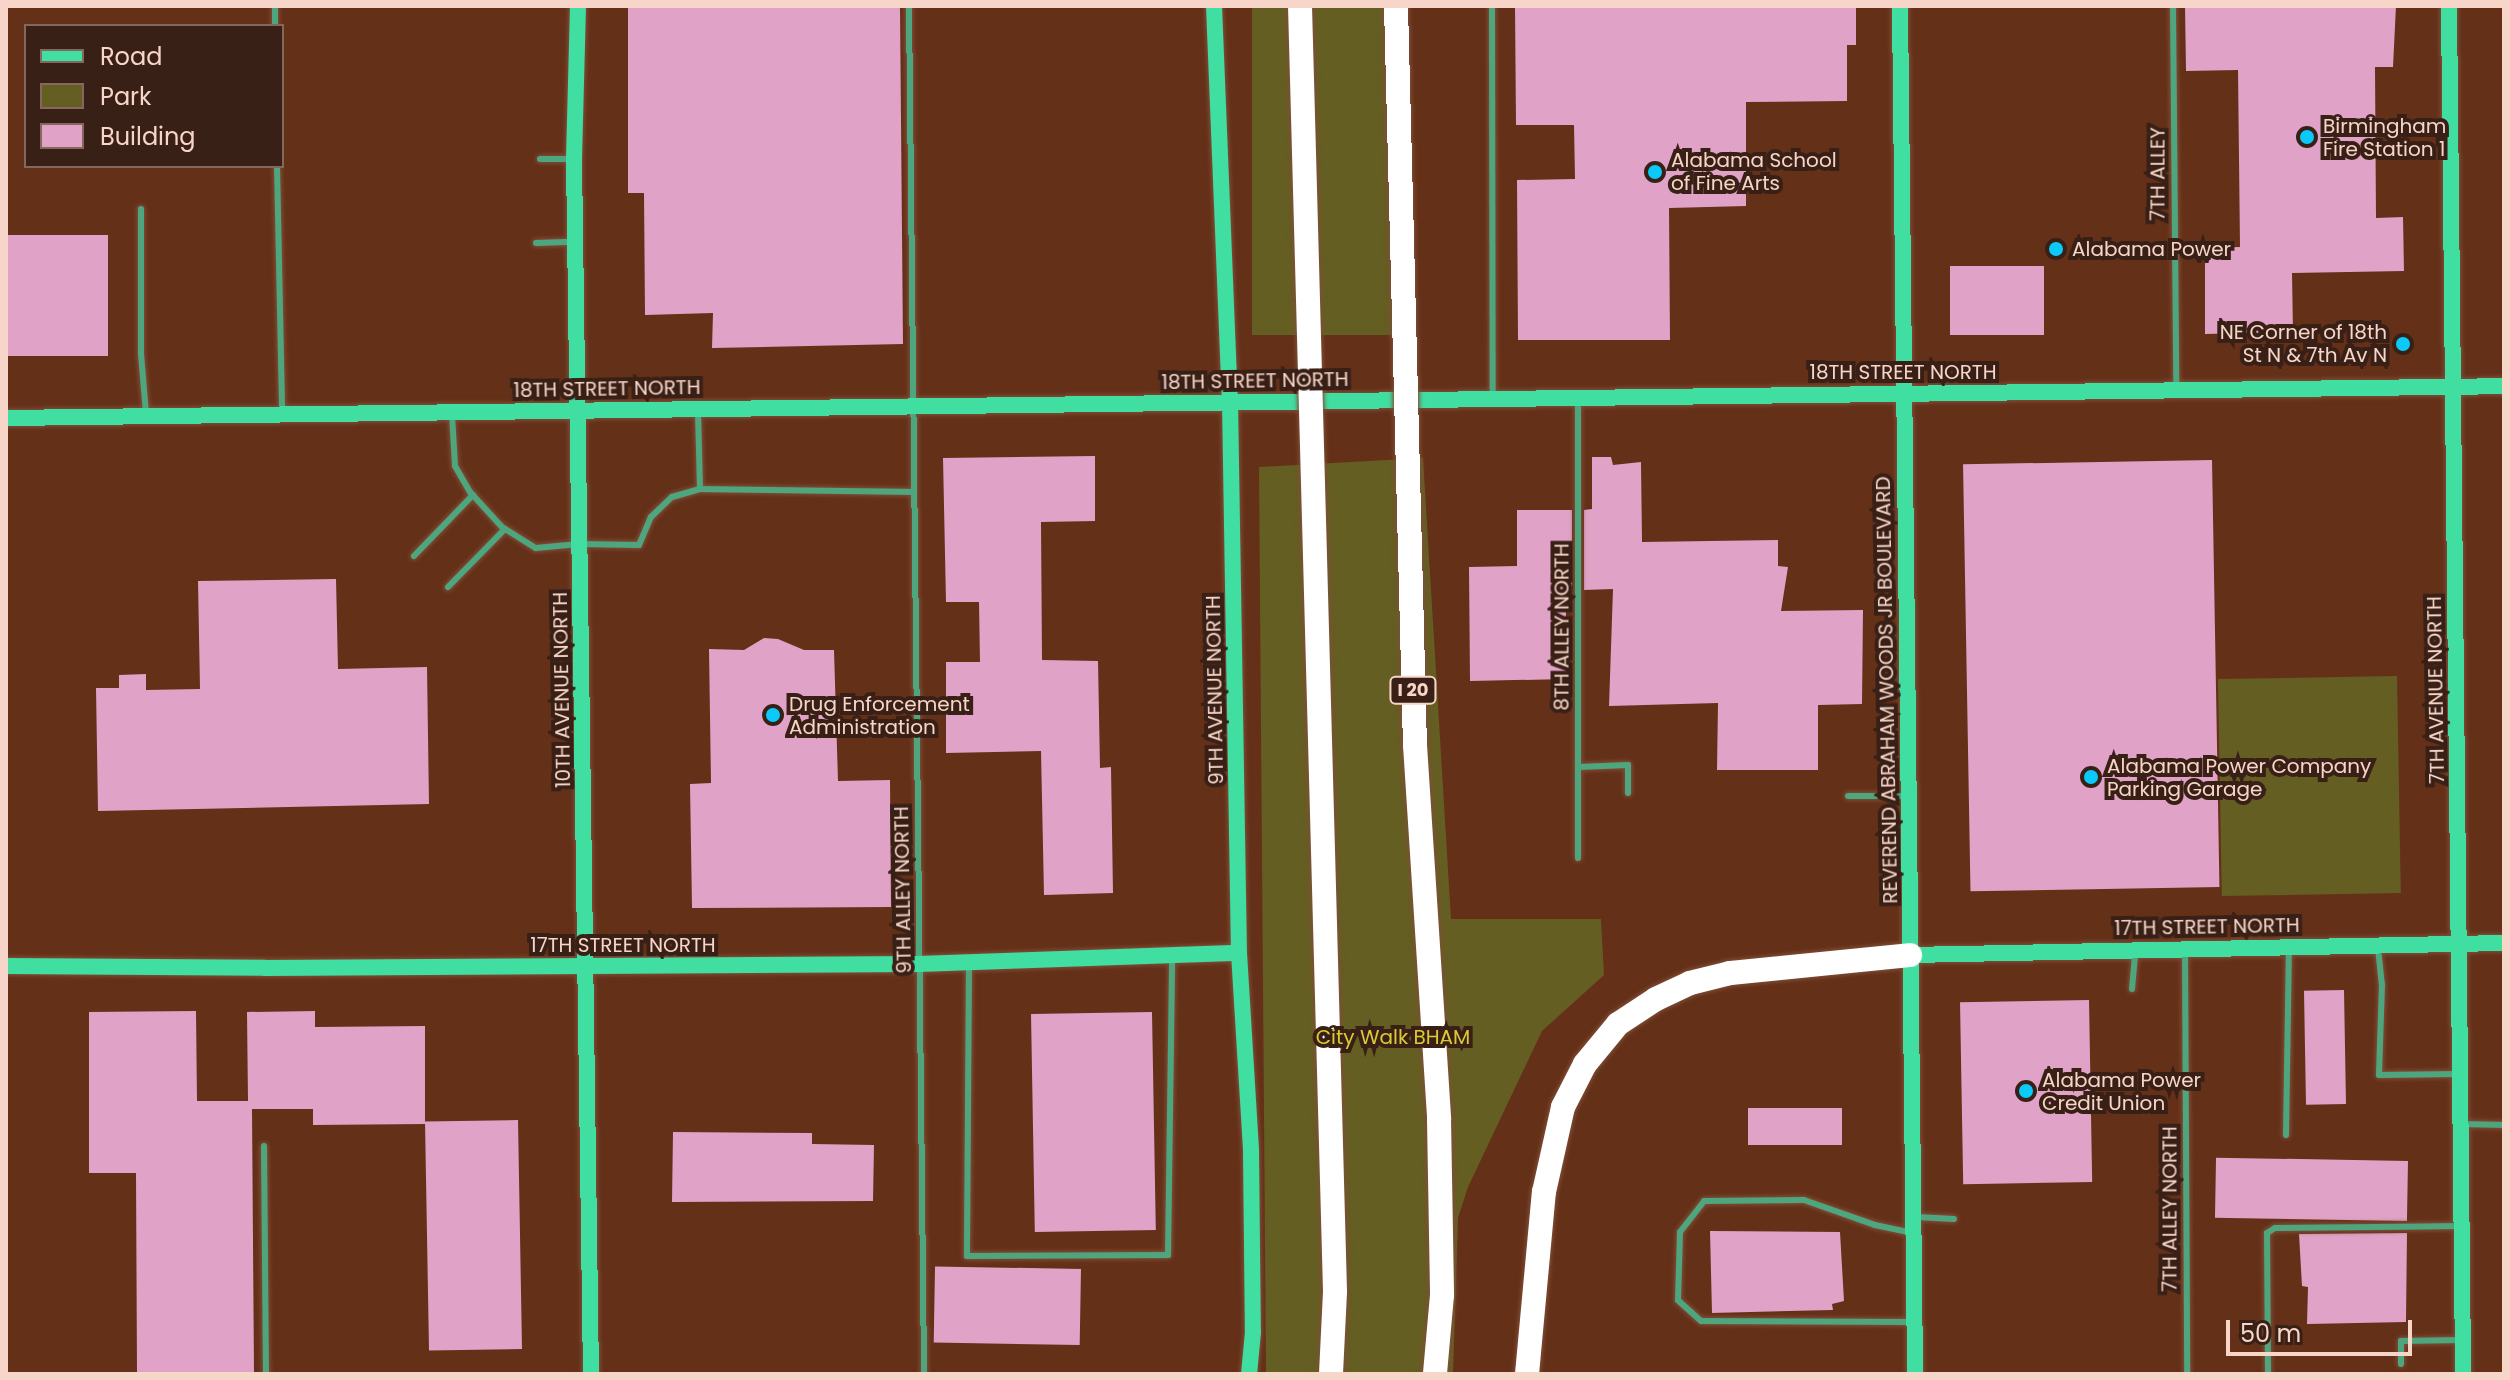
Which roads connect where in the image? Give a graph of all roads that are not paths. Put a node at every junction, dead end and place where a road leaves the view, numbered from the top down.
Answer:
1 (578, 6) edge
2 (909, 6) edge
3 (1214, 6) edge
4 (1300, 6) edge
5 (1396, 6) edge
6 (1492, 6) edge
7 (1900, 6) edge
8 (2173, 6) edge
9 (2449, 6) edge
10 (540, 159) dead end
11 (574, 159) junction
12 (277, 168) edge
13 (141, 209) dead end
14 (575, 241) junction
15 (536, 243) dead end
16 (2453, 386) junction
17 (2504, 386) edge
18 (2176, 390) junction
19 (1904, 391) junction
20 (1578, 396) junction
21 (1493, 397) junction
22 (1230, 401) junction
23 (913, 406) junction
24 (698, 408) junction
25 (578, 410) junction
26 (452, 412) junction
27 (282, 414) junction
28 (146, 416) junction
29 (6, 418) edge
30 (700, 489) junction
31 (914, 492) junction
32 (473, 495) junction
33 (505, 529) junction
34 (579, 544) junction
35 (414, 556) dead end
36 (448, 587) dead end
37 (1578, 767) junction
38 (1628, 793) dead end
39 (1848, 796) dead end
40 (1908, 796) junction
41 (1578, 858) dead end
42 (2458, 942) junction
43 (2504, 943) edge
44 (2378, 944) junction
45 (2289, 945) junction
46 (2185, 947) junction
47 (2136, 948) junction
48 (1239, 953) junction
49 (1910, 955) junction
50 (1172, 958) junction
51 (969, 962) junction
52 (585, 964) junction
53 (919, 964) junction
54 (6, 966) edge
55 (2132, 989) dead end
56 (2458, 1074) junction
57 (2460, 1124) junction
58 (2504, 1125) edge
59 (2286, 1135) dead end
60 (264, 1146) dead end
61 (1954, 1219) dead end
62 (1913, 1225) junction
63 (2461, 1226) junction
64 (1914, 1322) junction
65 (2462, 1340) junction
66 (2401, 1364) dead end
67 (266, 1374) edge
68 (591, 1374) edge
69 (924, 1374) edge
70 (1249, 1374) edge
71 (1331, 1374) edge
72 (1435, 1374) edge
73 (1527, 1374) edge
74 (1915, 1374) edge
75 (2187, 1374) edge
76 (2268, 1374) edge
77 (2463, 1374) edge

1 - 11 street, 10TH AVENUE NORTH
2 - 23 lane, 9TH ALLEY NORTH
3 - 22 street, 9TH AVENUE NORTH
4 - 71 highway, bridge
5 - 72 highway, I 20, bridge
6 - 21 lane
7 - 19 street, REVEREND ABRAHAM WOODS JR BOULEVARD
8 - 18 lane, 7TH ALLEY
9 - 16 street, 7TH AVENUE NORTH
10 - 11 lane
11 - 14 street, 10TH AVENUE NORTH
12 - 27 lane
13 - 28 lane
14 - 15 lane
14 - 25 street, 10TH AVENUE NORTH
16 - 17 street, 18TH STREET NORTH
16 - 18 street, 18TH STREET NORTH
16 - 42 street, 7TH AVENUE NORTH
18 - 19 street, 18TH STREET NORTH
19 - 20 street, 18TH STREET NORTH
19 - 40 street, REVEREND ABRAHAM WOODS JR BOULEVARD
20 - 21 street, 18TH STREET NORTH
20 - 37 lane, 8TH ALLEY NORTH
21 - 22 street, 18TH STREET NORTH
22 - 23 street, 18TH STREET NORTH
22 - 48 street, 9TH AVENUE NORTH
23 - 24 street, 18TH STREET NORTH
23 - 31 lane, 9TH ALLEY NORTH
24 - 25 street, 18TH STREET NORTH
24 - 30 lane
25 - 26 street, 18TH STREET NORTH
25 - 34 street, 10TH AVENUE NORTH
26 - 27 street, 18TH STREET NORTH
26 - 32 lane
27 - 28 street, 18TH STREET NORTH
28 - 29 street, 18TH STREET NORTH
30 - 31 lane
30 - 34 lane
31 - 53 lane, 9TH ALLEY NORTH
32 - 33 lane
32 - 35 lane
33 - 34 lane
33 - 36 lane
34 - 52 street, 10TH AVENUE NORTH
37 - 38 lane
37 - 41 lane, 8TH ALLEY NORTH
39 - 40 lane
40 - 49 street, REVEREND ABRAHAM WOODS JR BOULEVARD
42 - 43 street, 17TH STREET NORTH
42 - 44 street, 17TH STREET NORTH
42 - 56 street, 7TH AVENUE NORTH
44 - 45 street, 17TH STREET NORTH
44 - 56 lane
45 - 46 street, 17TH STREET NORTH
45 - 59 lane
46 - 47 street, 17TH STREET NORTH
46 - 75 lane, 7TH ALLEY NORTH
47 - 49 street, 17TH STREET NORTH
47 - 55 lane
48 - 50 street, 17TH STREET NORTH
48 - 70 street, 9TH AVENUE NORTH
49 - 62 street, REVEREND ABRAHAM WOODS JR BOULEVARD
49 - 73 highway
50 - 51 street, 17TH STREET NORTH
50 - 51 lane
51 - 53 street, 17TH STREET NORTH
52 - 53 street, 17TH STREET NORTH
52 - 54 street, 17TH STREET NORTH
52 - 68 street, 10TH AVENUE NORTH
53 - 69 lane, 9TH ALLEY NORTH
56 - 57 street, 7TH AVENUE NORTH
57 - 58 lane
57 - 63 street, 7TH AVENUE NORTH
60 - 67 lane
61 - 62 lane
62 - 64 street, REVEREND ABRAHAM WOODS JR BOULEVARD
62 - 64 lane
63 - 65 street, 7TH AVENUE NORTH
63 - 76 lane
64 - 74 street, REVEREND ABRAHAM WOODS JR BOULEVARD
65 - 66 lane
65 - 77 street, 7TH AVENUE NORTH

